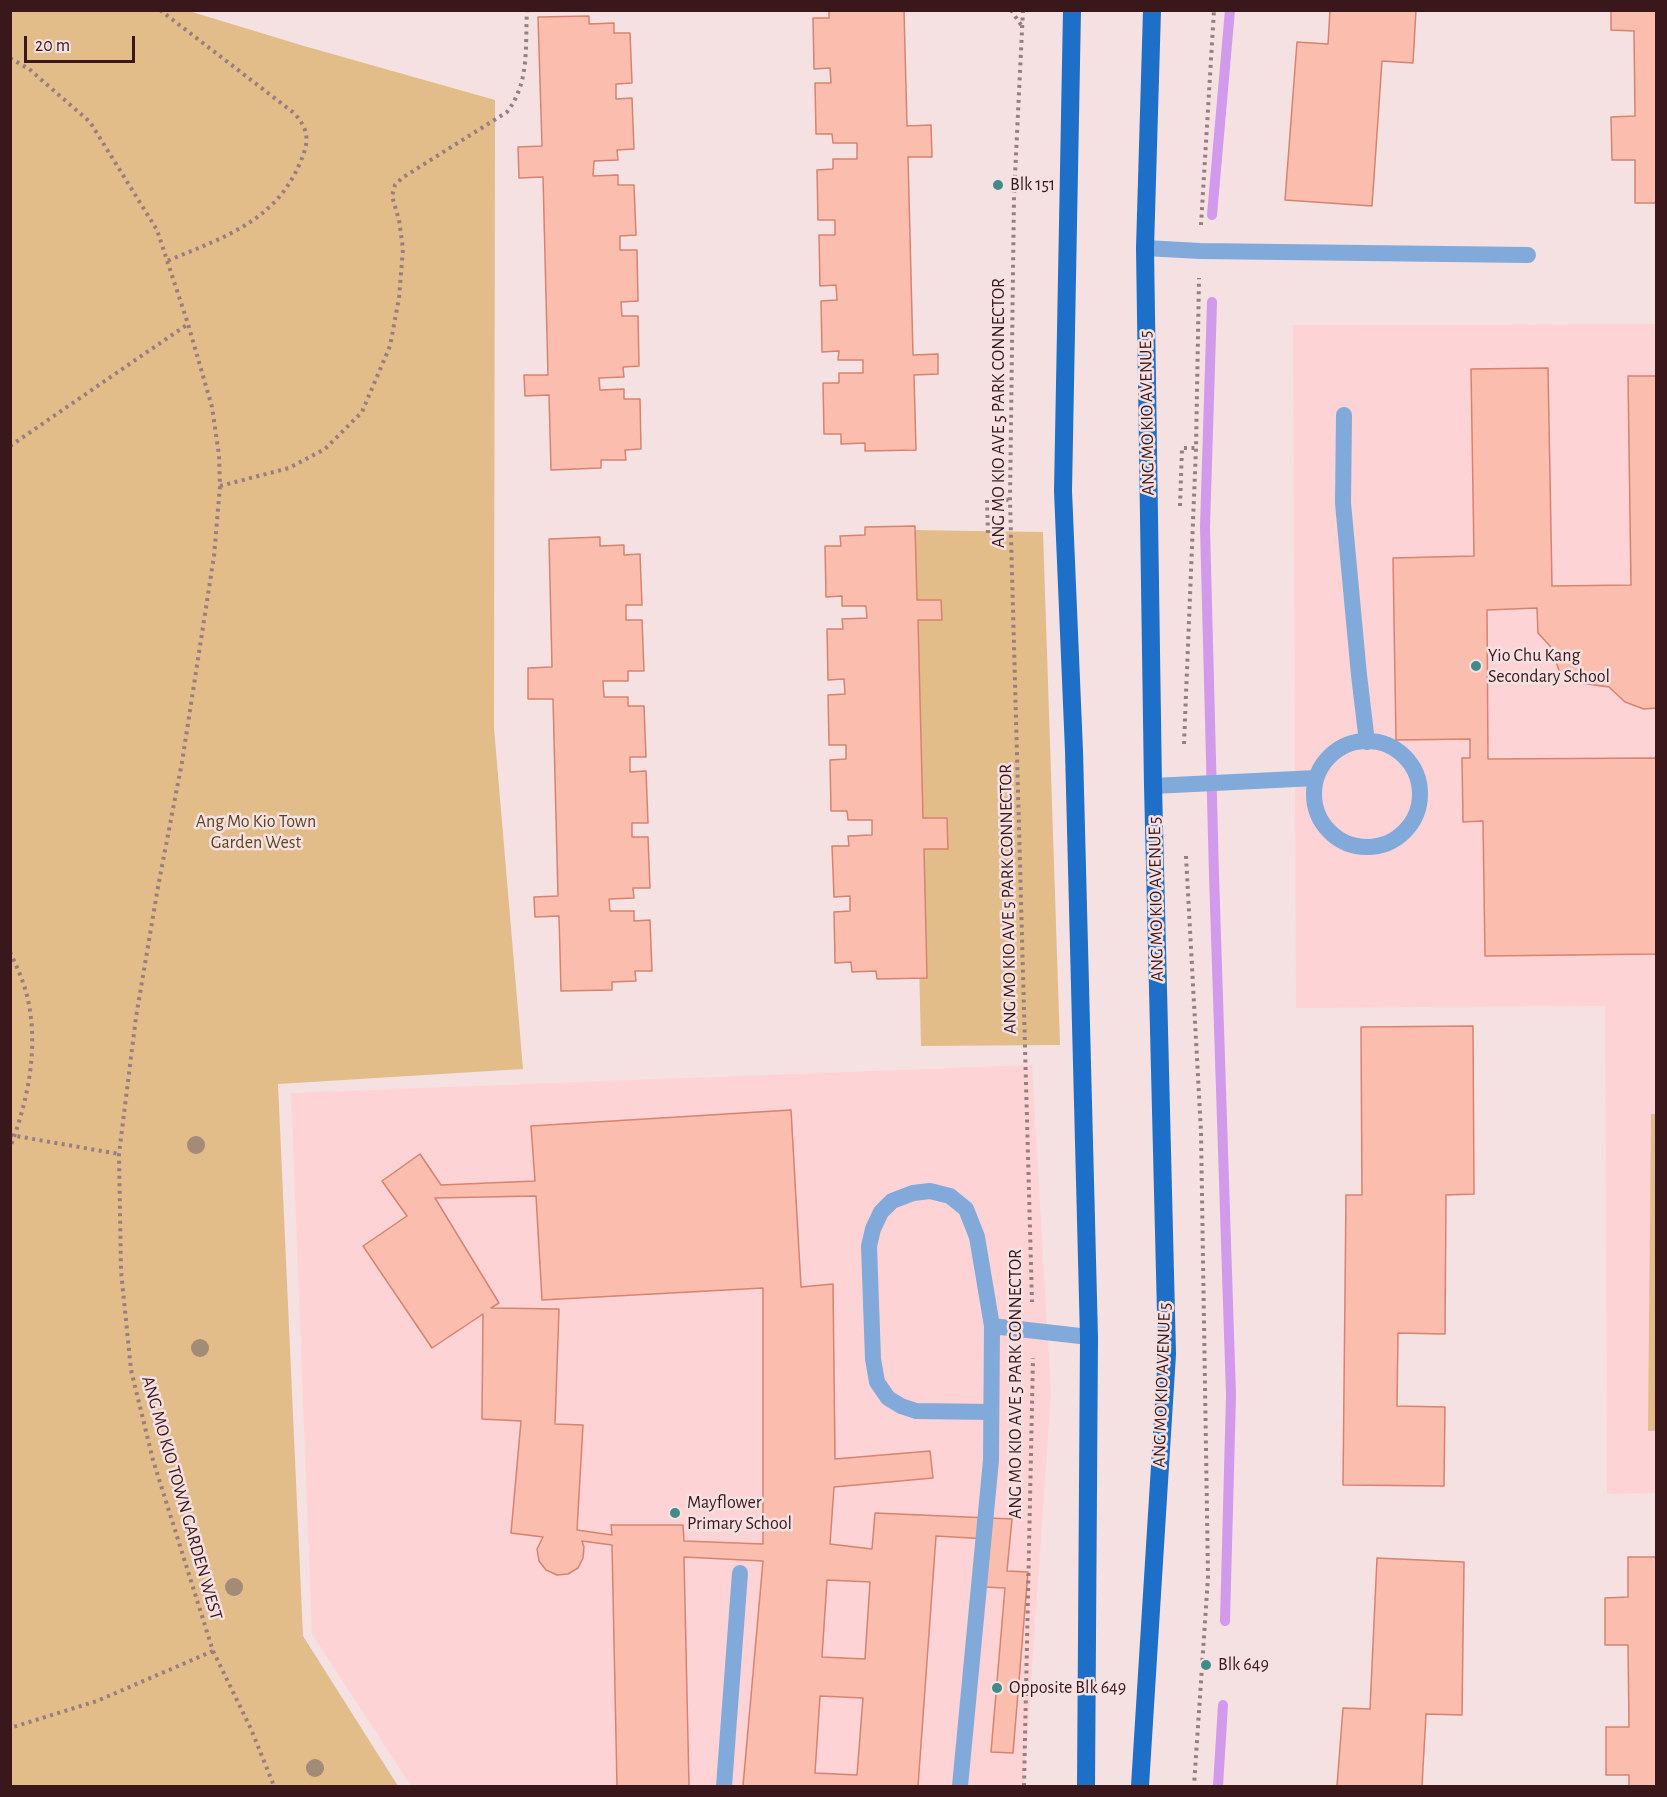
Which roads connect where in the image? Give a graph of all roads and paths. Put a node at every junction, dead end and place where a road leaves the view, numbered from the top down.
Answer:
1 (160, 10) edge
2 (527, 10) edge
3 (1011, 10) edge
4 (1023, 10) edge
5 (1072, 10) edge
6 (1152, 10) edge
7 (1214, 10) edge
8 (1022, 26) junction
9 (10, 58) edge
10 (1145, 248) junction
11 (1200, 251) junction
12 (1528, 255) dead end
13 (167, 261) junction
14 (188, 324) junction
15 (1344, 415) dead end
16 (10, 446) edge
17 (1196, 448) junction
18 (220, 486) junction
19 (1010, 500) junction
20 (1180, 515) dead end
21 (988, 533) dead end
22 (1367, 742) junction
23 (1316, 778) junction
24 (1187, 784) junction
25 (1153, 786) junction
26 (1185, 844) dead end
27 (10, 952) edge
28 (13, 1136) edge
29 (10, 1148) edge
30 (119, 1154) junction
31 (992, 1326) junction
32 (1033, 1331) junction
33 (1089, 1337) junction
34 (991, 1412) junction
35 (740, 1573) dead end
36 (213, 1651) junction
37 (10, 1728) edge
38 (274, 1786) edge
39 (724, 1786) edge
40 (960, 1786) edge
41 (1024, 1786) edge
42 (1086, 1786) edge
43 (1140, 1786) edge
44 (1194, 1786) edge

1 - 13 path
2 - 18 path
3 - 8 path
4 - 8 path, ANG MO KIO AVE 5 PARK CONNECTOR
5 - 33 main road
6 - 10 main road, ANG MO KIO AVENUE 5
7 - 11 path
8 - 19 path, ANG MO KIO AVE 5 PARK CONNECTOR
9 - 13 path, ANG MO KIO TOWN GARDEN WEST
10 - 11 lane
10 - 25 main road, ANG MO KIO AVENUE 5
11 - 12 lane
11 - 17 path
13 - 14 path, ANG MO KIO TOWN GARDEN WEST
14 - 16 path
14 - 18 path, ANG MO KIO TOWN GARDEN WEST
15 - 22 lane
17 - 20 path
17 - 24 path
18 - 30 path, ANG MO KIO TOWN GARDEN WEST
19 - 21 path
19 - 32 path, ANG MO KIO AVE 5 PARK CONNECTOR
22 - 23 lane
22 - 23 lane
23 - 24 lane
24 - 25 lane
25 - 43 main road, ANG MO KIO AVENUE 5
26 - 44 path
27 - 28 path
28 - 29 path
28 - 30 path
30 - 36 path, ANG MO KIO TOWN GARDEN WEST
31 - 32 lane
31 - 34 lane
31 - 34 lane
32 - 33 lane
32 - 41 path, ANG MO KIO AVE 5 PARK CONNECTOR
33 - 42 main road
34 - 40 lane
35 - 39 lane
36 - 37 path
36 - 38 path, ANG MO KIO TOWN GARDEN WEST

